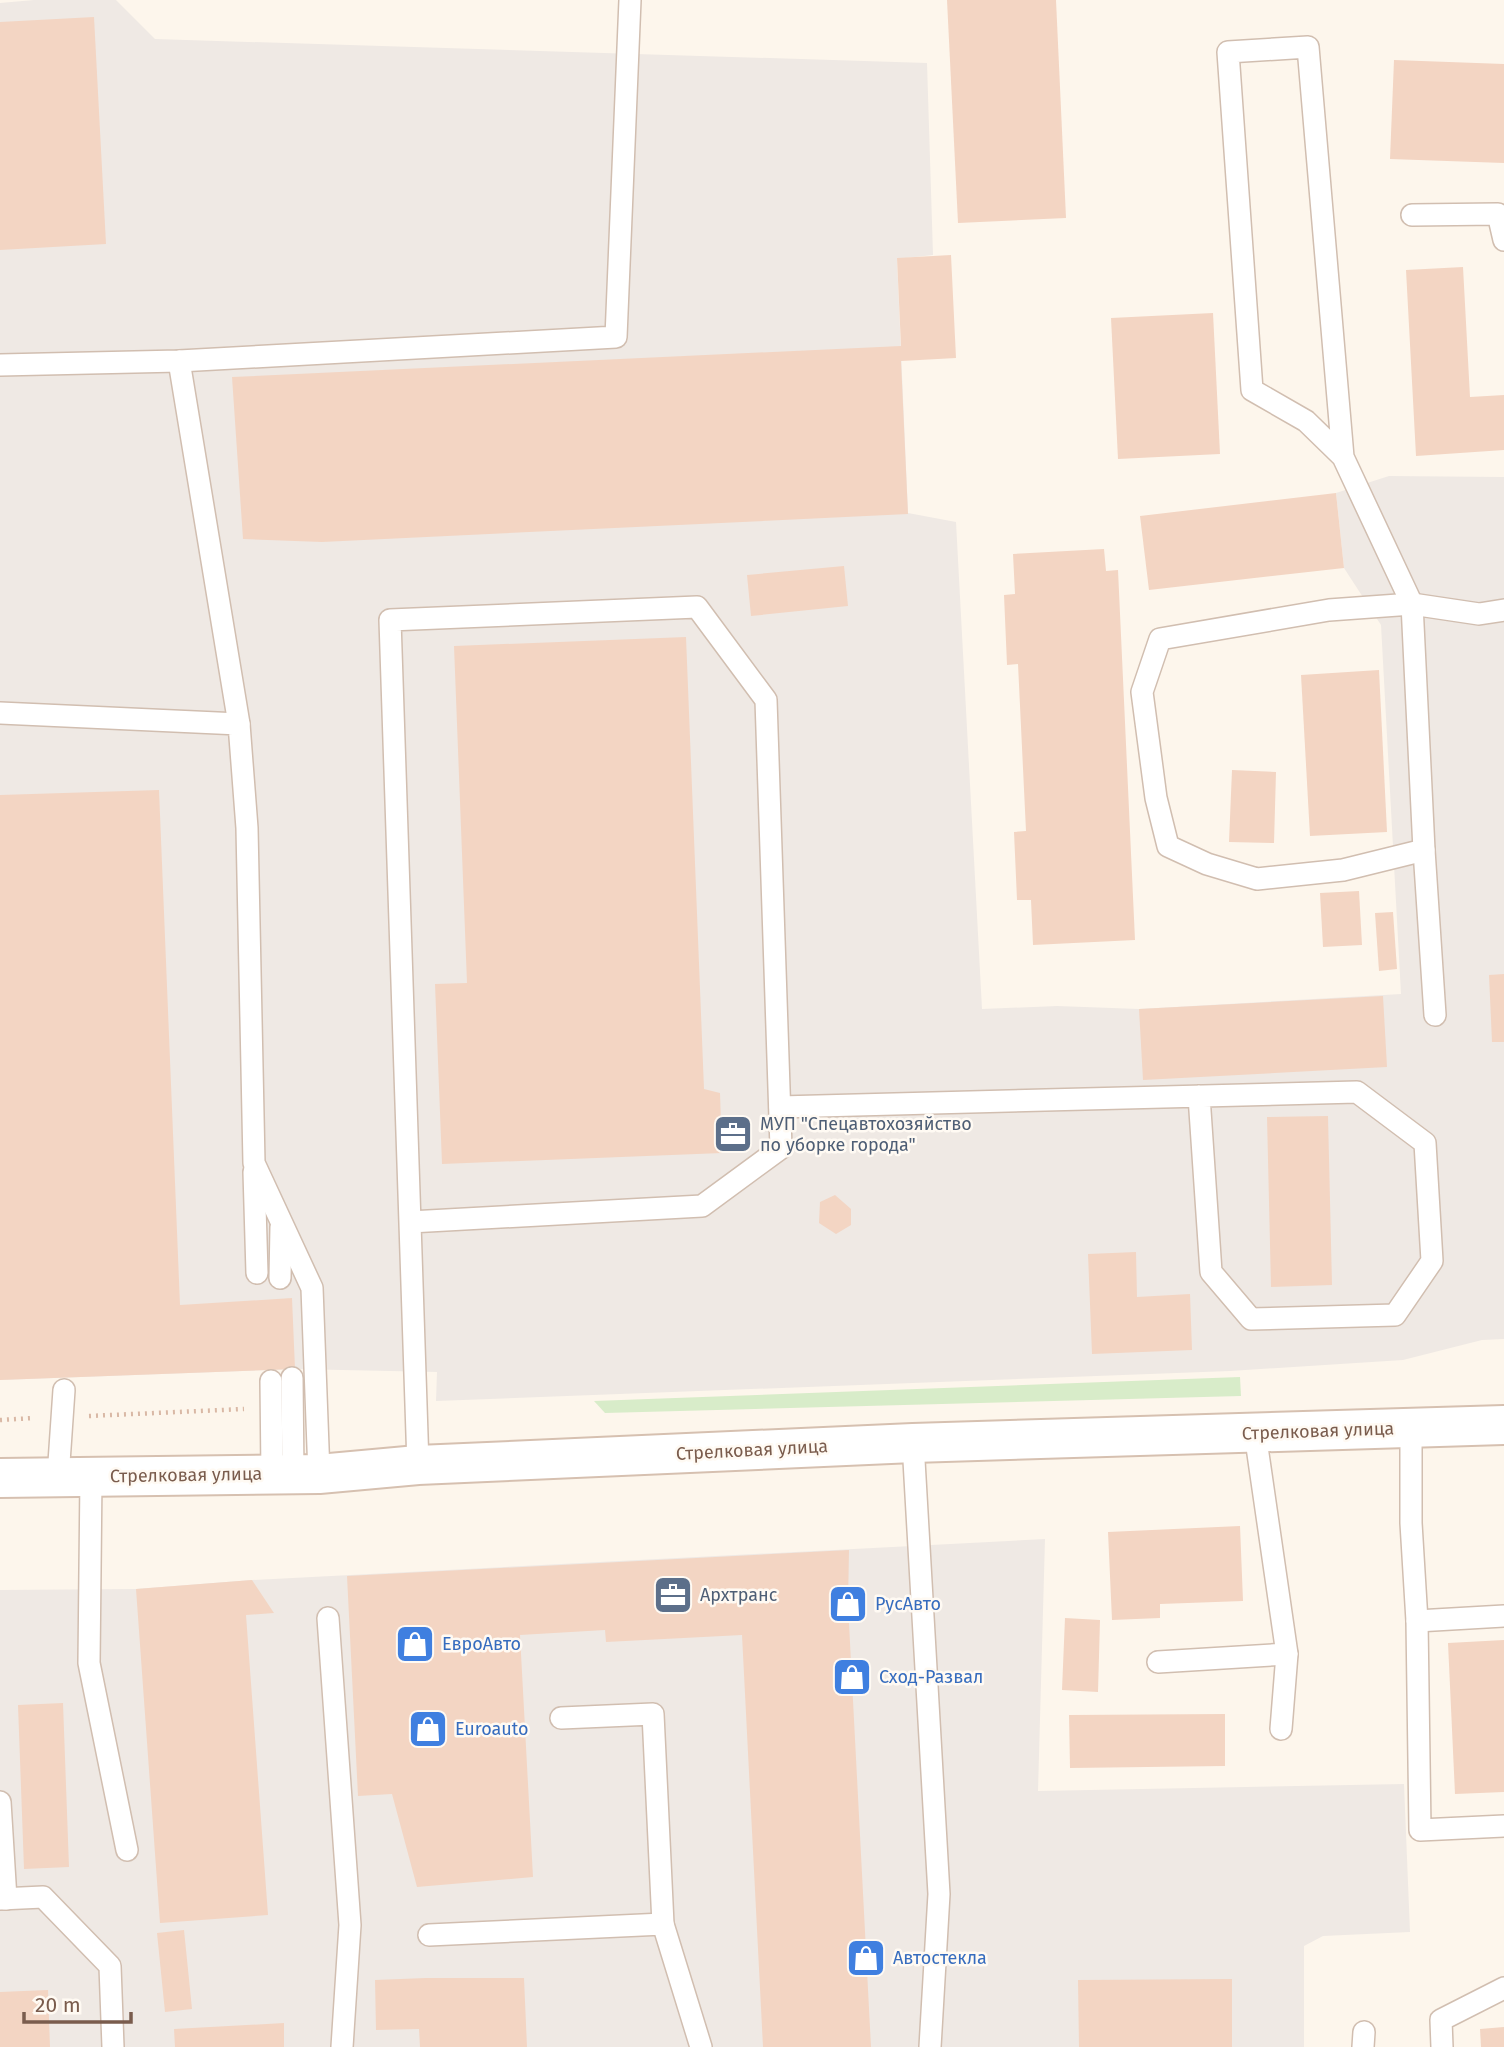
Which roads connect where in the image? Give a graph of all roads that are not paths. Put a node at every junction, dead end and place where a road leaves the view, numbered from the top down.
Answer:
1 (630, 0) edge
2 (1412, 215) dead end
3 (1504, 240) edge
4 (179, 360) junction
5 (0, 365) edge
6 (1343, 457) junction
7 (1412, 604) junction
8 (1504, 610) edge
9 (0, 713) edge
10 (239, 724) junction
11 (1423, 850) junction
12 (1435, 1015) dead end
13 (1199, 1096) junction
14 (780, 1107) junction
15 (254, 1163) junction
16 (281, 1222) junction
17 (410, 1222) junction
18 (257, 1273) dead end
19 (280, 1278) dead end
20 (64, 1391) dead end
21 (1504, 1425) edge
22 (1411, 1428) junction
23 (1255, 1433) junction
24 (913, 1443) junction
25 (418, 1465) junction
26 (294, 1474) junction
27 (75, 1477) junction
28 (0, 1478) edge
29 (1504, 1616) edge
30 (328, 1618) dead end
31 (1417, 1621) junction
32 (1287, 1654) junction
33 (1158, 1662) dead end
34 (561, 1718) dead end
35 (1281, 1729) dead end
36 (0, 1802) edge
37 (1504, 1826) edge
38 (127, 1850) dead end
39 (3, 1899) edge
40 (663, 1924) junction
41 (429, 1934) dead end
42 (1504, 1988) edge
43 (113, 2047) edge
44 (342, 2047) edge
45 (701, 2047) edge
46 (930, 2047) edge
47 (1442, 2047) edge

1 - 4 lane
2 - 3 lane
4 - 5 lane
4 - 10 lane
6 - 6 lane
6 - 7 lane
7 - 8 lane
7 - 11 lane
7 - 11 lane
9 - 10 lane
10 - 15 lane
11 - 12 lane
13 - 13 lane
13 - 14 lane
14 - 17 lane
14 - 17 lane
15 - 16 lane
15 - 18 lane
16 - 19 lane
16 - 26 lane
17 - 25 lane
20 - 27 lane
21 - 22 street, Стрелковая улица
22 - 23 street, Стрелковая улица
22 - 31 lane
23 - 24 street, Стрелковая улица
23 - 32 lane
24 - 25 street, Стрелковая улица
24 - 46 lane
25 - 26 street, Стрелковая улица
26 - 26 lane
26 - 27 street, Стрелковая улица
27 - 28 street, Стрелковая улица
27 - 38 lane
29 - 31 lane
30 - 44 lane
31 - 37 lane
32 - 33 lane
32 - 35 lane
34 - 40 lane
36 - 39 lane
39 - 43 lane
40 - 41 lane
40 - 45 lane
42 - 47 lane

